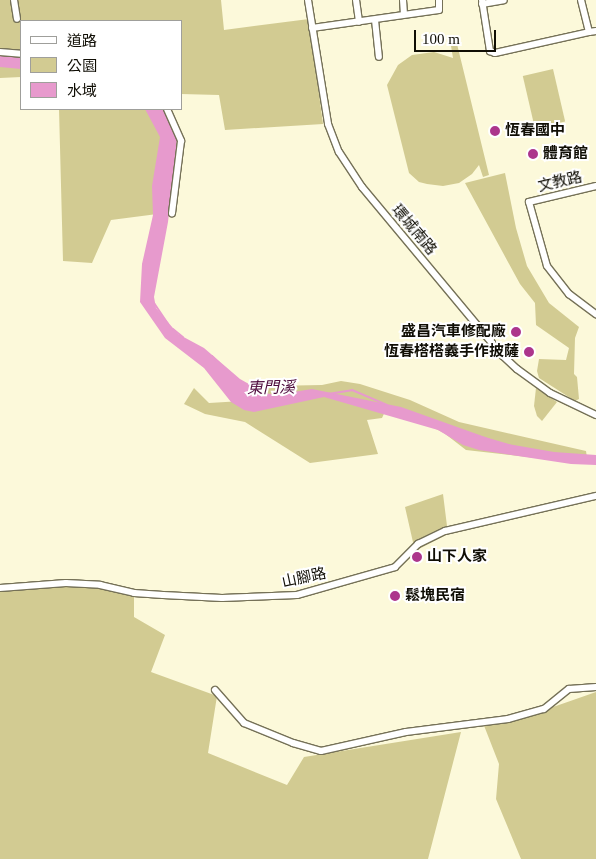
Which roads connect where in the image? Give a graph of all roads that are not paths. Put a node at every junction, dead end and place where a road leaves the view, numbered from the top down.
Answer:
1 (14, 0) edge
2 (308, 0) edge
3 (356, 0) edge
4 (403, 0) edge
5 (439, 0) edge
6 (504, 0) edge
7 (581, 0) edge
8 (482, 2) edge
9 (404, 14) junction
10 (17, 19) dead end
11 (374, 20) junction
12 (359, 22) junction
13 (312, 28) junction
14 (592, 31) edge
15 (0, 52) edge
16 (20, 54) edge
17 (379, 57) dead end
18 (167, 110) edge
19 (596, 186) edge
20 (172, 213) dead end
21 (596, 314) edge
22 (596, 415) edge
23 (596, 496) edge
24 (0, 588) edge
25 (596, 687) edge
26 (215, 690) dead end

1 - 10 street
2 - 13 street, 環城南路
3 - 12 street
4 - 9 street
5 - 9 street
6 - 8 street
7 - 14 street
8 - 14 street
9 - 11 street
11 - 12 street
11 - 17 street
12 - 13 street
13 - 22 street, 環城南路
15 - 16 street
18 - 20 street
19 - 21 street, 文教路
23 - 24 street, 山腳路
25 - 26 street

